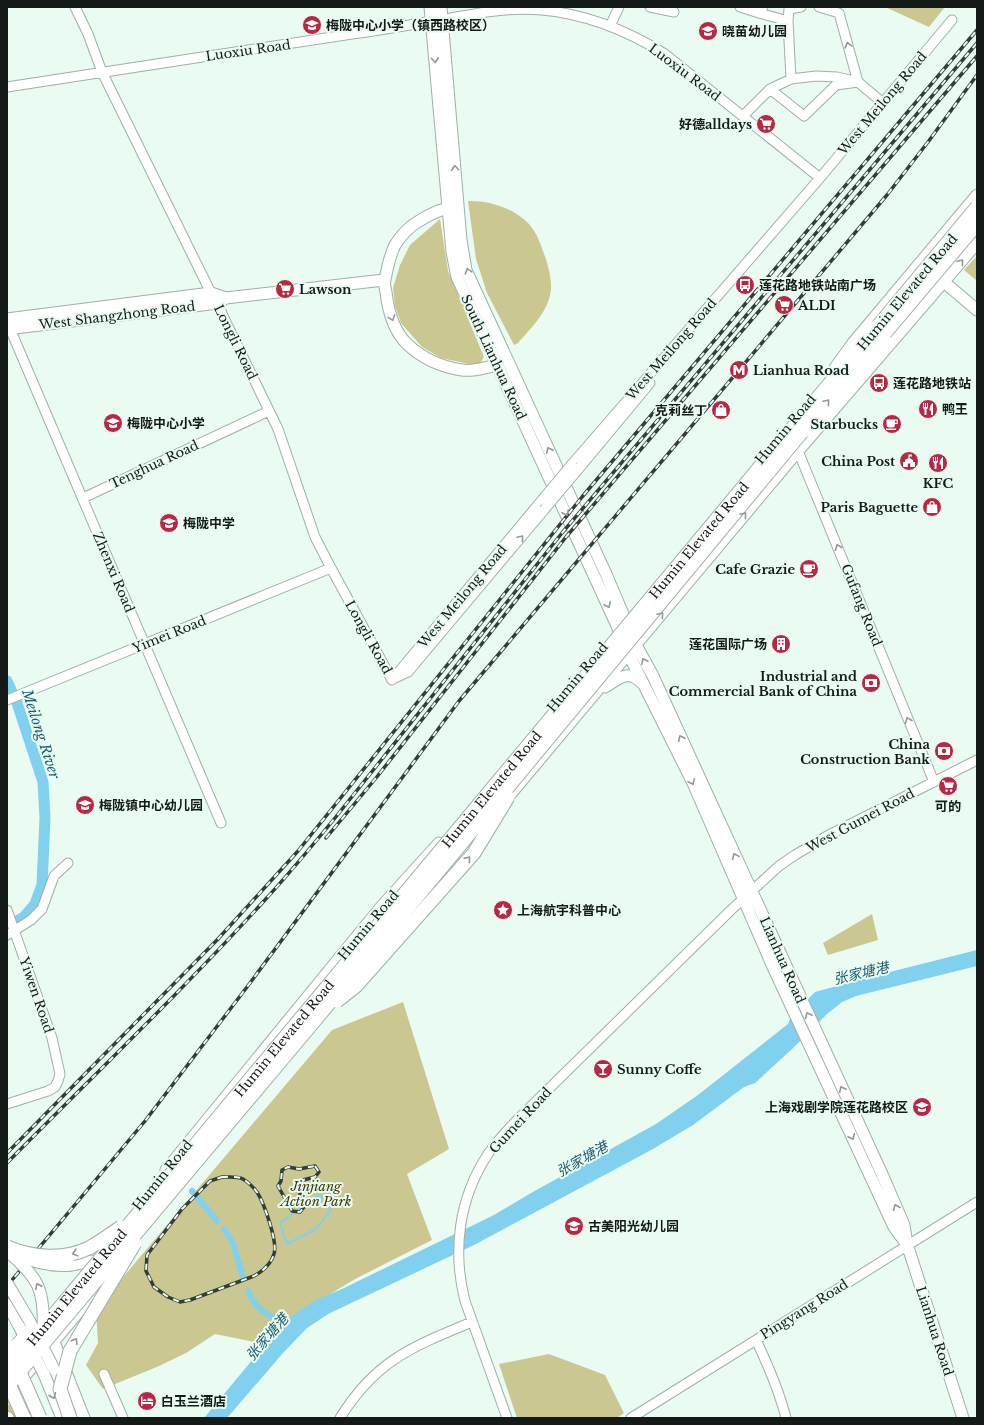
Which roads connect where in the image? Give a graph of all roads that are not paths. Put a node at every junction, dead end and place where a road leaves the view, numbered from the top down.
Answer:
1 (75, 7) edge
2 (430, 7) edge
3 (441, 7) edge
4 (619, 7) edge
5 (650, 7) edge
6 (740, 7) edge
7 (801, 7) edge
8 (819, 7) edge
9 (761, 10) edge
10 (674, 12) dead end
11 (436, 20) junction
12 (788, 20) junction
13 (952, 20) dead end
14 (610, 26) junction
15 (102, 72) junction
16 (791, 79) junction
17 (858, 82) junction
18 (7, 87) edge
19 (770, 89) junction
20 (883, 102) junction
21 (743, 116) junction
22 (820, 178) junction
23 (977, 195) edge
24 (453, 207) junction
25 (977, 207) edge
26 (977, 224) edge
27 (977, 243) edge
28 (917, 266) junction
29 (384, 280) junction
30 (944, 282) junction
31 (218, 298) junction
32 (977, 310) edge
33 (8, 324) edge
34 (498, 365) junction
35 (269, 411) junction
36 (782, 435) junction
37 (798, 451) junction
38 (576, 465) junction
39 (83, 498) junction
40 (331, 568) junction
41 (626, 619) junction
42 (618, 628) junction
43 (145, 644) junction
44 (636, 645) junction
45 (629, 654) junction
46 (653, 676) joint
47 (392, 680) junction
48 (644, 684) junction
49 (599, 690) junction
50 (7, 700) edge
51 (977, 760) edge
52 (934, 782) junction
53 (508, 797) junction
54 (221, 823) dead end
55 (68, 863) dead end
56 (751, 891) junction
57 (743, 899) junction
58 (7, 910) edge
59 (11, 933) edge
60 (316, 1019) junction
61 (811, 1034) junction
62 (7, 1104) edge
63 (205, 1161) junction
64 (155, 1201) junction
65 (977, 1202) edge
66 (125, 1225) junction
67 (907, 1244) junction
68 (7, 1247) edge
69 (7, 1251) edge
70 (92, 1261) junction
71 (7, 1283) edge
72 (7, 1304) edge
73 (45, 1317) junction
74 (472, 1322) junction
75 (42, 1338) junction
76 (756, 1340) junction
77 (53, 1342) junction
78 (7, 1343) edge
79 (7, 1356) edge
80 (7, 1362) edge
81 (7, 1371) edge
82 (104, 1374) dead end
83 (7, 1380) edge
84 (7, 1387) edge
85 (7, 1397) edge
86 (24, 1418) edge
87 (40, 1418) edge
88 (62, 1418) edge
89 (70, 1418) edge
90 (75, 1418) edge
91 (84, 1418) edge
92 (123, 1418) edge
93 (340, 1418) edge
94 (507, 1418) edge
95 (631, 1418) edge
96 (786, 1418) edge
97 (963, 1418) edge

1 - 15 street, Longli Road
2 - 11 main road, South Lianhua Road
3 - 11 main road, South Lianhua Road
4 - 14 street
5 - 10 street
6 - 9 street
7 - 12 street
17 -> 8 street
9 - 12 street
11 - 14 street, Luoxiu Road
11 - 15 street, Luoxiu Road
11 - 24 main road, South Lianhua Road
12 - 16 street
13 - 20 street, West Meilong Road
14 - 21 street, Luoxiu Road
15 - 18 street, Luoxiu Road
15 - 31 street, Longli Road
16 - 17 street
16 - 19 street
17 - 19 street
17 - 20 street
19 - 21 street
20 - 22 street, West Meilong Road
21 - 22 street, Luoxiu Road
22 - 38 street, West Meilong Road
23 - 28 main road, Humin Road
24 - 29 main road
24 - 34 main road, South Lianhua Road
41 -> 24 main road, South Lianhua Road
25 - 64 highway, Humin Elevated Road, bridge
60 -> 26 highway, Humin Elevated Road, bridge
30 -> 27 main road, Humin Road
28 - 30 main road
28 - 36 main road, Humin Road
29 - 31 main road, West Shangzhong Road
29 -> 34 main road
30 - 32 main road
30 - 37 main road, Humin Road
31 - 33 main road, West Shangzhong Road
31 - 35 street, Longli Road
33 - 39 street, Zhenxi Road
34 -> 42 main road, South Lianhua Road
35 - 39 street, Tenghua Road
35 - 40 street, Longli Road
36 - 37 street, Gufang Road
36 - 41 main road, Humin Road
44 -> 37 main road, Humin Road
52 -> 37 street, Gufang Road
38 - 47 street, West Meilong Road, bridge
47 -> 38 street, bridge
39 - 43 street, Zhenxi Road
40 - 43 street, Yimei Road
40 - 47 street, Longli Road
41 - 42 main road, Humin Road
41 - 44 main road, South Lianhua Road
42 - 45 main road, South Lianhua Road
42 - 70 main road, Humin Road
43 - 50 street, Yimei Road
43 - 54 street, Zhenxi Road
44 - 45 main road, Humin Road
46 -> 44 main road, South Lianhua Road
45 - 48 main road, South Lianhua Road
45 - 49 main road, Humin Road
56 -> 46 main road, Lianhua Road
48 - 49 main road
48 -> 57 main road, Lianhua Road
49 - 53 main road, Humin Road
51 - 52 street, West Gumei Road
52 - 56 street, West Gumei Road
60 -> 53 highway, bridge
53 - 63 main road, Humin Road
55 - 59 street
56 - 57 street, Gumei Road
61 -> 56 main road, Lianhua Road
57 - 61 main road, Lianhua Road
57 - 74 street, Gumei Road
58 - 59 street, Yiwen Road
59 - 62 street, Yiwen Road
60 - 64 highway, Humin Elevated Road, bridge
61 - 67 main road, Lianhua Road
63 - 64 main road, Humin Road
63 - 77 main road, Humin Road
64 - 66 highway, bridge
64 - 75 main road, Humin Road
64 - 81 highway, Humin Elevated Road, bridge
64 - 84 highway, Humin Elevated Road, bridge
89 -> 64 highway, bridge
65 - 67 street, Pingyang Road
66 -> 68 highway, bridge
66 - 79 highway, bridge
67 - 76 street, Pingyang Road
67 - 97 main road, Lianhua Road
69 - 70 main road, bridge
75 -> 69 main road, bridge
70 - 73 main road, Humin Road
71 - 90 main road, bridge
72 -> 88 main road, bridge
73 - 77 main road
73 - 80 main road, Humin Road
74 - 93 street
74 - 94 street, Gumei Road
75 - 83 main road, Humin Road, bridge
76 - 95 street, Pingyang Road
76 - 96 street
77 - 85 main road, Humin Road
77 - 91 main road
78 - 87 highway, bridge
82 - 92 street
83 - 86 highway, bridge

